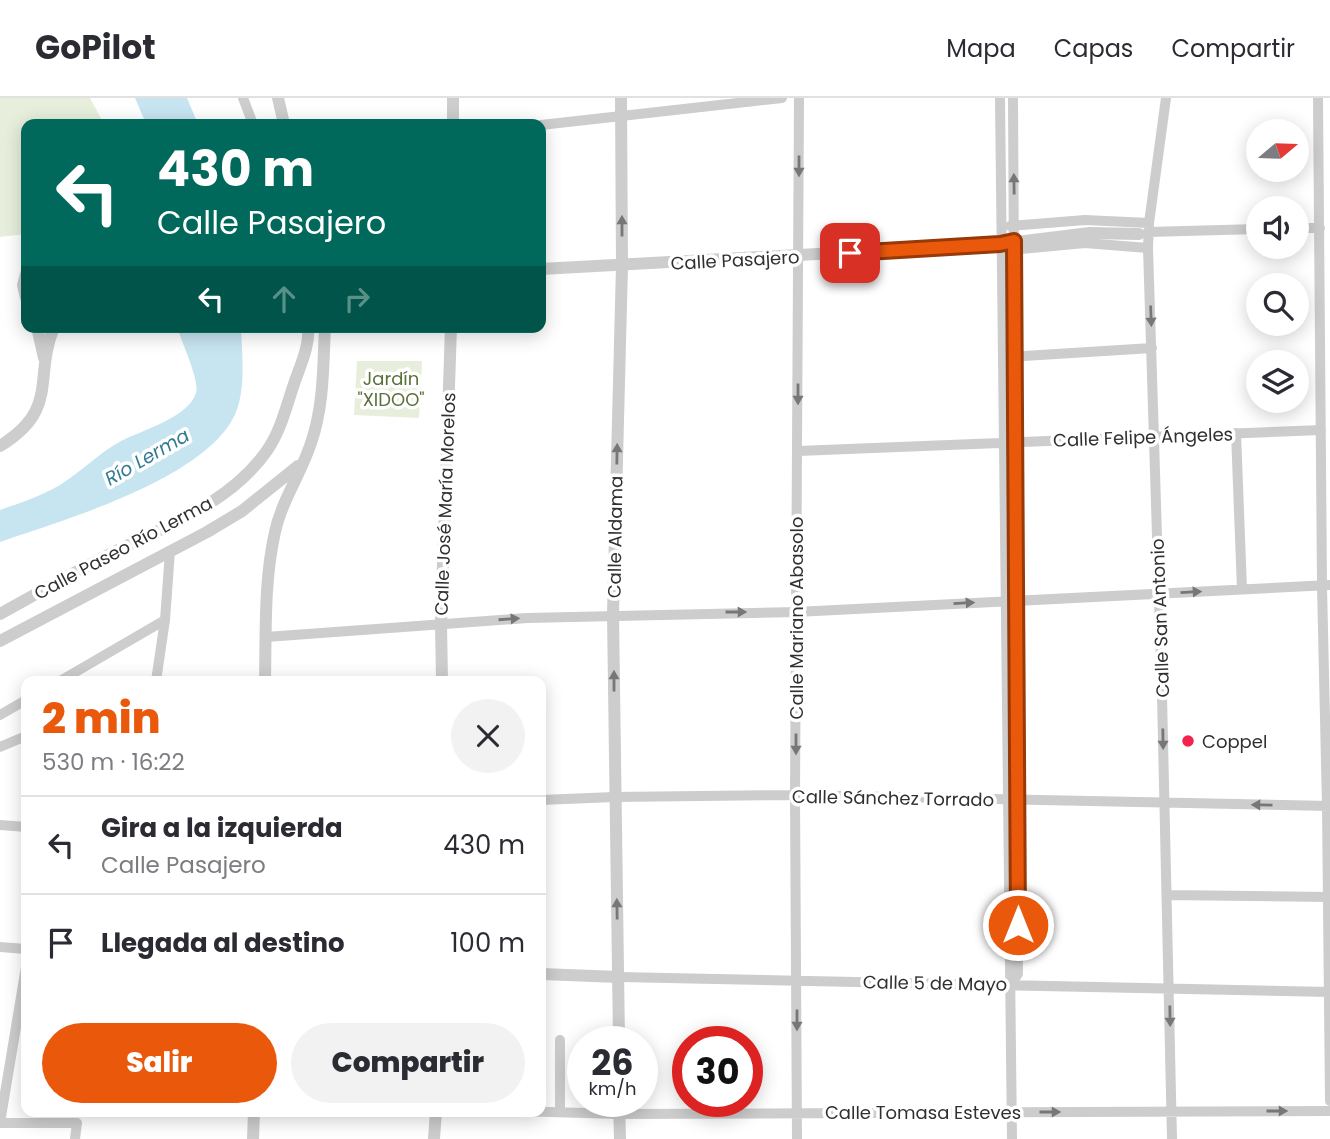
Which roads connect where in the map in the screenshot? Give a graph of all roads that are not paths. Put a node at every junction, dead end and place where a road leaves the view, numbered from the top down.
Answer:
1 (243, 98) edge
2 (278, 98) edge
3 (453, 98) edge
4 (621, 98) edge
5 (782, 98) edge
6 (799, 98) edge
7 (1000, 98) edge
8 (1013, 98) edge
9 (1166, 98) edge
10 (1318, 98) edge
11 (621, 115) junction
12 (251, 119) edge
13 (283, 119) edge
14 (453, 119) edge
15 (546, 124) edge
16 (1014, 226) junction
17 (1000, 227) junction
18 (1309, 228) edge
19 (1320, 228) junction
20 (1246, 229) edge
21 (1145, 230) junction
22 (1014, 245) junction
23 (1000, 247) junction
24 (1148, 248) junction
25 (799, 256) junction
26 (622, 265) junction
27 (546, 270) edge
28 (38, 333) edge
29 (53, 333) edge
30 (308, 333) edge
31 (311, 333) edge
32 (325, 333) edge
33 (451, 333) edge
34 (1152, 348) junction
35 (1014, 356) junction
36 (1002, 357) junction
37 (323, 361) junction
38 (46, 370) junction
39 (1321, 430) junction
40 (1236, 433) junction
41 (1155, 436) junction
42 (1015, 442) junction
43 (1003, 443) junction
44 (0, 446) edge
45 (798, 451) junction
46 (306, 459) junction
47 (170, 551) junction
48 (1326, 585) edge
49 (1242, 589) junction
50 (1160, 594) junction
51 (1010, 601) junction
52 (796, 612) junction
53 (0, 614) edge
54 (613, 614) junction
55 (165, 620) junction
56 (441, 624) junction
57 (266, 636) junction
58 (0, 641) edge
59 (69, 676) edge
60 (157, 676) edge
61 (265, 676) edge
62 (442, 676) edge
63 (21, 703) edge
64 (0, 715) edge
65 (21, 738) edge
66 (0, 747) edge
67 (795, 795) junction
68 (614, 797) junction
69 (546, 800) edge
70 (1012, 801) junction
71 (1165, 803) junction
72 (1329, 806) edge
73 (0, 825) edge
74 (21, 827) edge
75 (1167, 895) junction
76 (1328, 897) junction
77 (0, 947) edge
78 (21, 949) edge
79 (546, 974) edge
80 (619, 977) junction
81 (797, 979) junction
82 (1011, 984) junction
83 (1169, 988) junction
84 (1330, 992) edge
85 (21, 997) edge
86 (619, 1026) edge
87 (560, 1040) dead end
88 (1330, 1101) edge
89 (658, 1108) edge
90 (567, 1111) edge
91 (1171, 1111) junction
92 (1330, 1111) edge
93 (546, 1112) edge
94 (560, 1112) junction
95 (1012, 1112) junction
96 (797, 1113) junction
97 (254, 1117) edge
98 (436, 1117) edge
99 (619, 1117) edge
100 (0, 1123) edge
101 (75, 1139) edge
102 (253, 1139) edge
103 (434, 1139) edge
104 (620, 1139) edge
105 (797, 1139) edge
106 (1012, 1139) edge
107 (1172, 1139) edge

1 - 12 street
2 - 13 street
3 - 14 street
4 - 11 street, Calle Aldama
5 - 11 street
6 -> 25 street, Calle Mariano Abasolo
7 - 17 street
16 -> 8 street
9 - 21 street, Calle San Antonio
10 - 19 street
11 - 15 street
26 -> 11 street, Calle Aldama
16 - 17 street
16 - 21 street
16 - 22 street
17 - 23 street
18 - 19 street
19 - 39 street
20 - 21 street, Calle Pasajero
21 - 22 street, Calle Pasajero
21 - 24 street, Calle San Antonio
22 - 23 street, Calle Pasajero
22 - 24 street
22 - 35 street
23 - 25 street, Calle Pasajero
23 - 36 street
24 -> 34 street, Calle San Antonio
25 - 26 street, Calle Pasajero
25 -> 45 street, Calle Mariano Abasolo
26 - 27 street, Calle Pasajero
54 -> 26 street, Calle Aldama
28 - 38 street
29 - 38 street
30 - 53 street, Calle Paseo Río Lerma
31 - 37 street
32 - 37 street
33 - 56 street, Calle José María Morelos
34 - 35 street
34 - 41 street, Calle San Antonio
35 - 36 street
35 - 42 street
36 - 43 street
37 - 46 street
38 - 44 street
39 - 40 street, Calle Felipe Ángeles
39 - 48 street
40 - 41 street, Calle Felipe Ángeles
40 - 49 street
41 - 42 street, Calle Felipe Ángeles
41 - 50 street, Calle San Antonio
42 - 43 street, Calle Felipe Ángeles
42 - 51 street
43 - 45 street, Calle Felipe Ángeles
43 - 51 street
45 - 52 street, Calle Mariano Abasolo
46 - 47 street, Calle Paseo Río Lerma
46 - 57 street
47 - 55 street
47 - 58 street, Calle Paseo Río Lerma
48 - 49 street
48 - 72 street
50 -> 49 street
50 - 51 street
50 -> 71 street, Calle San Antonio
52 -> 51 street
51 - 70 street
54 -> 52 street
52 -> 67 street, Calle Mariano Abasolo
56 -> 54 street
68 -> 54 street, Calle Aldama
55 - 59 street
55 - 60 street
56 - 57 street
56 - 62 street, Calle José María Morelos
57 - 61 street
63 - 64 street
65 - 66 street
67 - 68 street, Calle Sánchez Torrado
67 - 70 street, Calle Sánchez Torrado
67 - 81 street, Calle Mariano Abasolo
68 - 69 street, Calle Sánchez Torrado
80 -> 68 street, Calle Aldama
70 - 71 street, Calle Sánchez Torrado
70 - 82 street
72 -> 71 street, Calle Sánchez Torrado
71 - 75 street, Calle San Antonio
72 - 76 street
73 - 74 street
75 - 76 street
75 - 83 street, Calle San Antonio
76 - 84 street
77 - 78 street
79 - 80 street, Calle 5 de Mayo
80 - 81 street, Calle 5 de Mayo
80 - 86 street, Calle Aldama
81 - 82 street, Calle 5 de Mayo
81 -> 96 street, Calle Mariano Abasolo
82 - 83 street, Calle 5 de Mayo
82 - 95 street
83 - 84 street, Calle 5 de Mayo
83 -> 91 street, Calle San Antonio
84 - 88 street
85 - 100 street
87 - 94 street
89 - 96 street, Calle Tomasa Esteves
90 - 94 street, Calle Tomasa Esteves
91 -> 92 street, Calle Tomasa Esteves
95 -> 91 street, Calle Tomasa Esteves
91 - 107 street, Calle San Antonio
93 - 94 street, Calle Tomasa Esteves
95 - 96 street, Calle Tomasa Esteves
95 - 106 street
96 - 105 street, Calle Mariano Abasolo
97 - 102 street
98 - 103 street
99 - 104 street
100 - 101 street

